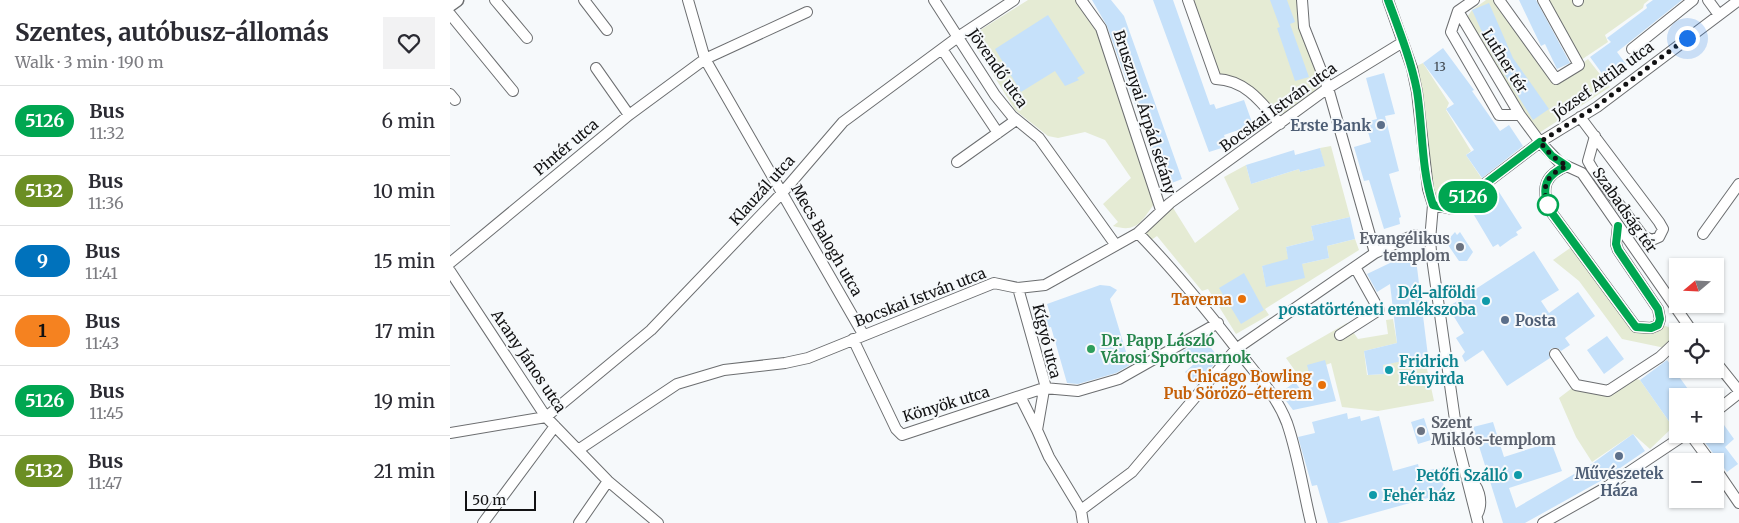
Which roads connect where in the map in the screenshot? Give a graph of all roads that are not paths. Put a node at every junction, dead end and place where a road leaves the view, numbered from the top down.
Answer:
1 (457, 0) edge
2 (495, 0) edge
3 (584, 0) edge
4 (688, 0) edge
5 (934, 0) edge
6 (1014, 0) edge
7 (1081, 0) edge
8 (1188, 0) edge
9 (1302, 0) edge
10 (1388, 0) edge
11 (1474, 0) edge
12 (1499, 0) edge
13 (1544, 0) edge
14 (1693, 0) edge
15 (1708, 0) edge
16 (1739, 0) edge
17 (450, 5) edge
18 (1458, 11) junction
19 (807, 12) dead end
20 (450, 14) edge
21 (1719, 15) junction
22 (607, 30) dead end
23 (958, 37) junction
24 (527, 38) dead end
25 (1403, 42) junction
26 (942, 49) junction
27 (1632, 49) dead end
28 (705, 58) junction
29 (596, 68) dead end
30 (1328, 88) junction
31 (513, 91) dead end
32 (628, 114) junction
33 (1520, 114) junction
34 (1580, 117) junction
35 (1016, 120) junction
36 (1280, 124) junction
37 (998, 133) junction
38 (1595, 136) junction
39 (1540, 142) junction
40 (957, 162) dead end
41 (1567, 166) junction
42 (1739, 184) edge
43 (782, 193) junction
44 (1433, 205) junction
45 (1161, 210) junction
46 (1618, 226) junction
47 (1138, 233) junction
48 (1704, 234) dead end
49 (1430, 240) junction
50 (1115, 244) junction
51 (1374, 254) junction
52 (450, 263) edge
53 (1355, 267) junction
54 (450, 271) edge
55 (1018, 288) junction
56 (1681, 317) junction
57 (1660, 319) junction
58 (1218, 323) junction
59 (1685, 323) edge
60 (863, 334) junction
61 (1340, 335) dead end
62 (853, 339) junction
63 (1669, 348) edge
64 (1236, 349) junction
65 (1555, 354) dead end
66 (1724, 373) edge
67 (1044, 388) junction
68 (1739, 392) edge
69 (1020, 396) junction
70 (1724, 404) edge
71 (546, 417) junction
72 (555, 426) junction
73 (1037, 430) junction
74 (450, 433) edge
75 (1672, 443) edge
76 (578, 450) junction
77 (608, 481) junction
78 (1724, 481) edge
79 (1739, 503) edge
80 (1081, 510) junction
81 (1477, 520) edge
82 (482, 523) edge
83 (579, 523) edge
84 (658, 523) edge
85 (1083, 523) edge
86 (1311, 523) edge
87 (1543, 523) edge

1 - 17 main road
2 - 24 street
3 - 22 street
4 - 28 street, Mecs Balogh utca
5 - 23 street, Jövendő utca
6 - 23 street, Klauzál utca
7 - 45 street, Brusznyai Árpád sétány
8 - 36 street
9 - 30 street
10 - 25 street
11 - 18 street
12 - 13 street, József Attila utca
14 - 27 street
15 - 21 street
16 - 21 street, József Attila utca
18 - 33 street, Luther tér
18 - 33 street
19 - 28 street, Pintér utca
20 - 31 street
21 - 34 street, József Attila utca
23 - 26 street, Klauzál utca
23 - 35 street, Jövendő utca
25 - 30 street, Bocskai István utca
25 - 44 street
26 - 37 street
26 - 43 street, Klauzál utca
28 - 32 street, Pintér utca
28 - 43 street, Mecs Balogh utca
29 - 32 street
30 - 36 street, Bocskai István utca
30 - 51 street
32 - 52 street, Pintér utca
33 - 39 street, Luther tér
34 - 38 street
34 - 39 street, József Attila utca
35 - 37 street
35 - 50 street, Jövendő utca
36 - 45 street, Bocskai István utca
37 - 40 street
38 - 38 street
39 - 41 street, Szabadság tér
39 - 44 street, József Attila utca
41 - 46 street, Szabadság tér
41 - 57 street
42 - 48 street
43 - 60 street, Mecs Balogh utca
43 - 71 street, Klauzál utca
44 - 49 street
45 - 47 street, Bocskai István utca
46 - 56 street, Szabadság tér
46 - 57 street
47 - 50 street, Bocskai István utca
47 - 58 street
49 - 51 street
49 - 81 street
50 - 55 street, Bocskai István utca
51 - 53 street
53 - 61 street
53 - 64 street
54 - 71 street, Arany János utca
55 - 60 street, Bocskai István utca
55 - 67 street, Kígyó utca
56 - 57 street
56 - 59 street, Szabadság tér
58 - 64 street
58 - 67 street
60 - 62 street, Bocskai István utca
62 - 69 street, Könyök utca
62 - 76 street, Bocskai István utca
63 - 65 street
64 - 80 street
64 - 86 street
66 - 68 street
67 - 69 street, Könyök utca
67 - 73 street, Kígyó utca
68 - 70 street
69 - 73 street
71 - 72 street, Arany János utca
71 - 74 street
72 - 76 street, Arany János utca
72 - 82 street
73 - 80 street
75 - 87 street
76 - 77 street, Arany János utca
77 - 83 street
77 - 84 street, Arany János utca
78 - 79 street
80 - 85 street

